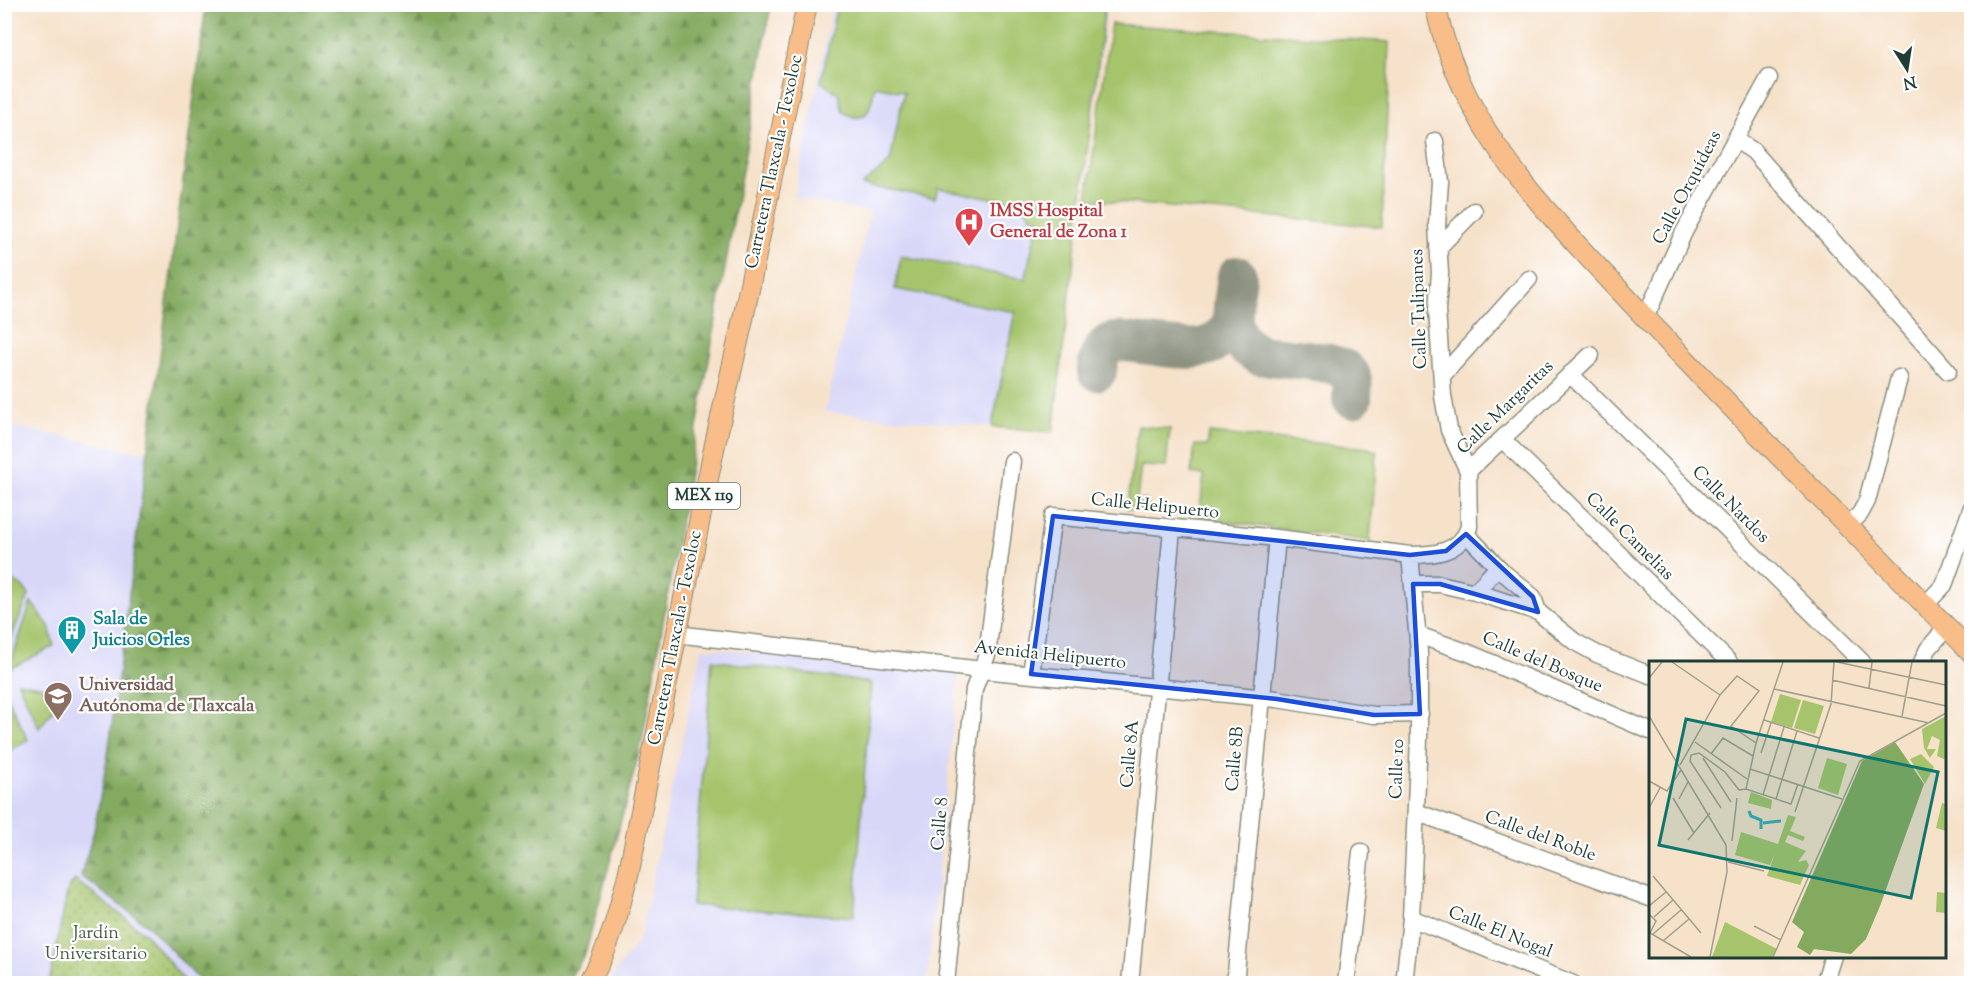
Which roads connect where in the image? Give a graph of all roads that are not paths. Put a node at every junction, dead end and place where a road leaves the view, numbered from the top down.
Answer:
1 (807, 4) edge
2 (1435, 4) edge
3 (1769, 78) dead end
4 (1736, 140) junction
5 (1435, 141) dead end
6 (1474, 211) dead end
7 (1438, 248) junction
8 (1529, 279) dead end
9 (1645, 318) junction
10 (1591, 355) dead end
11 (1948, 371) dead end
12 (1570, 374) junction
13 (1442, 376) junction
14 (1899, 378) dead end
15 (1502, 438) junction
16 (1012, 461) dead end
17 (1468, 471) junction
18 (1971, 507) edge
19 (1847, 526) junction
20 (1172, 529) junction
21 (1466, 534) junction
22 (1277, 538) junction
23 (1410, 555) junction
24 (1498, 567) junction
25 (1413, 584) junction
26 (1475, 592) junction
27 (1924, 605) junction
28 (1538, 612) junction
29 (1947, 627) junction
30 (676, 634) junction
31 (1418, 635) junction
32 (1971, 653) edge
33 (1727, 661) edge
34 (1860, 661) edge
35 (1923, 661) edge
36 (982, 670) junction
37 (1030, 674) junction
38 (1649, 675) edge
39 (1157, 687) junction
40 (1261, 698) junction
41 (1420, 714) junction
42 (1649, 731) edge
43 (1416, 812) junction
44 (1361, 852) dead end
45 (1649, 898) edge
46 (1411, 918) junction
47 (1833, 958) edge
48 (588, 984) edge
49 (946, 984) edge
50 (1130, 984) edge
51 (1235, 984) edge
52 (1346, 984) edge
53 (1404, 984) edge
54 (1573, 984) edge
55 (1824, 984) edge

1 - 30 main road, Carretera Tlaxcala - Texoloc / MEX 119
2 - 9 main road
3 - 4 street, Calle Orquídeas
4 - 9 street, Calle Orquídeas
4 - 11 street
5 - 7 street, Calle Tulipanes
6 - 7 street
7 - 13 street, Calle Tulipanes
8 - 13 street
9 - 19 main road
10 - 12 street, Calle Margaritas
12 - 15 street, Calle Margaritas
12 - 34 street, Calle Nardos
13 - 17 street, Calle Tulipanes
14 - 19 street
15 - 17 street, Calle Margaritas
15 - 33 street, Calle Camelias
16 - 36 street, Calle 8
17 - 21 street, Calle Margaritas
18 - 27 street
19 - 27 main road
20 - 22 street, Calle Helipuerto
20 - 37 street, Calle Helipuerto
20 - 39 street, Calle 8A
21 - 23 street
21 - 24 street
22 - 23 street, Calle Helipuerto
22 - 40 street, Calle 8B
23 - 25 street, Calle 10
24 - 26 street
24 - 28 street
25 - 26 street
25 - 31 street, Calle 10
26 - 28 street
27 - 29 main road
28 - 38 street
29 - 32 main road
29 - 35 street
30 - 36 street, Avenida Helipuerto
30 - 48 main road, Carretera Tlaxcala - Texoloc / MEX 119
31 - 41 street, Calle 10
31 - 42 street, Calle del Bosque
36 - 37 street, Avenida Helipuerto
36 - 49 street, Calle 8
37 - 39 street, Avenida Helipuerto
39 - 40 street, Avenida Helipuerto
39 - 50 street, Calle 8A
40 - 41 street, Avenida Helipuerto
40 - 51 street, Calle 8B
41 - 43 street, Calle 10
43 - 45 street, Calle del Roble
43 - 46 street, Calle 10
44 - 52 street
46 - 53 street, Calle 10
46 - 54 street, Calle El Nogal
47 - 55 street

